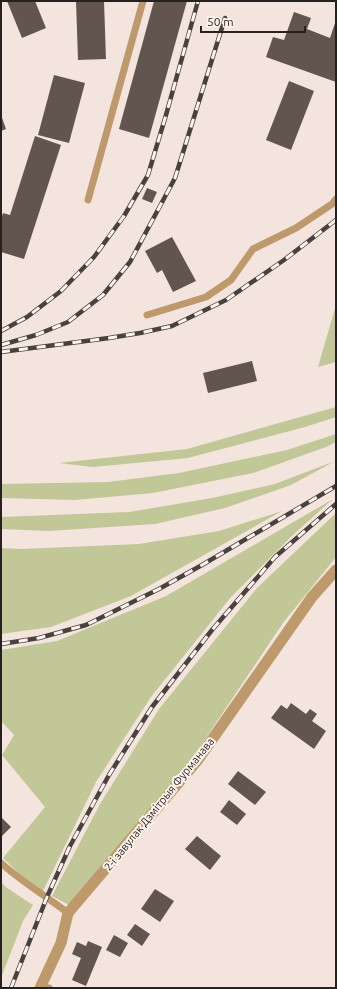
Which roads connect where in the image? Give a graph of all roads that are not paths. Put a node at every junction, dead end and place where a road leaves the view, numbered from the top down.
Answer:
1 (144, 1) edge
2 (336, 198) edge
3 (88, 200) dead end
4 (147, 315) dead end
5 (336, 570) edge
6 (1, 864) edge
7 (68, 913) junction
8 (43, 988) edge

1 - 3 lane
2 - 4 lane
5 - 7 street, 2-і завулак Дзмітрыя Фурманава
6 - 7 lane
7 - 8 street, 2-і завулак Дзмітрыя Фурманава

